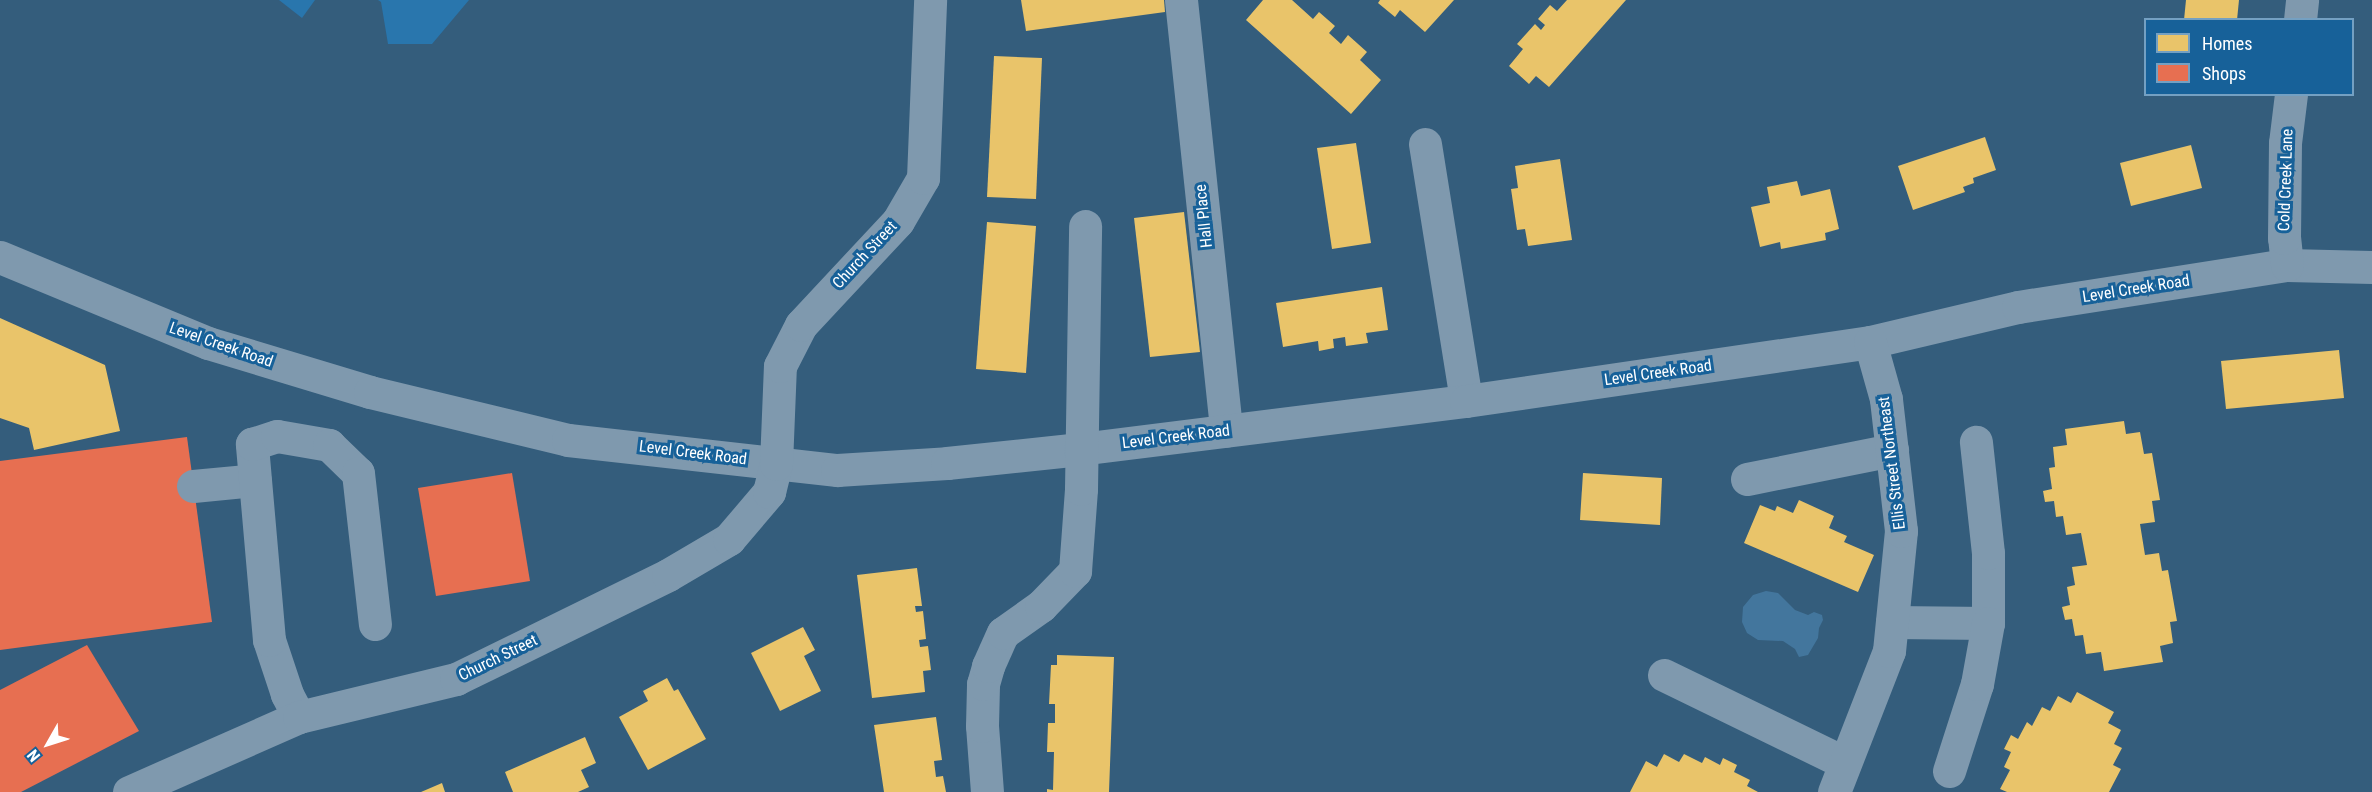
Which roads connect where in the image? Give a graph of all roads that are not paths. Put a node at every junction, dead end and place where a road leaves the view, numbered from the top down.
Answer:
1 (930, 0) edge
2 (1181, 0) edge
3 (2302, 0) edge
4 (2300, 18) edge
5 (2291, 96) edge
6 (1425, 144) dead end
7 (1085, 226) dead end
8 (0, 257) edge
9 (2287, 265) junction
10 (2372, 267) edge
11 (1870, 342) junction
12 (1466, 401) junction
13 (1226, 431) junction
14 (1976, 442) dead end
15 (1080, 449) junction
16 (1892, 450) junction
17 (772, 478) junction
18 (1747, 479) dead end
19 (255, 480) junction
20 (193, 486) dead end
21 (1892, 622) junction
22 (1988, 623) junction
23 (375, 624) dead end
24 (1664, 675) dead end
25 (299, 717) junction
26 (1949, 771) dead end
27 (1840, 777) edge
28 (129, 792) edge
29 (987, 792) edge

1 - 17 street, Church Street
2 - 13 street, Hall Place
3 - 4 street
5 - 9 street, Cold Creek Lane
6 - 12 street
7 - 15 street
8 - 17 street, Level Creek Road
9 - 10 street, Level Creek Road
9 - 11 street, Level Creek Road
11 - 12 street, Level Creek Road
11 - 16 street, Ellis Street Northeast
12 - 13 street, Level Creek Road
13 - 15 street, Level Creek Road
14 - 22 street
15 - 17 street, Level Creek Road
15 - 29 street
16 - 18 street
16 - 21 street, Ellis Street Northeast
17 - 25 street, Church Street
19 - 20 street
19 - 23 street
19 - 25 street
21 - 22 street
21 - 27 street, Ellis Street Northeast
22 - 26 street
24 - 27 street
25 - 28 street, Church Street

